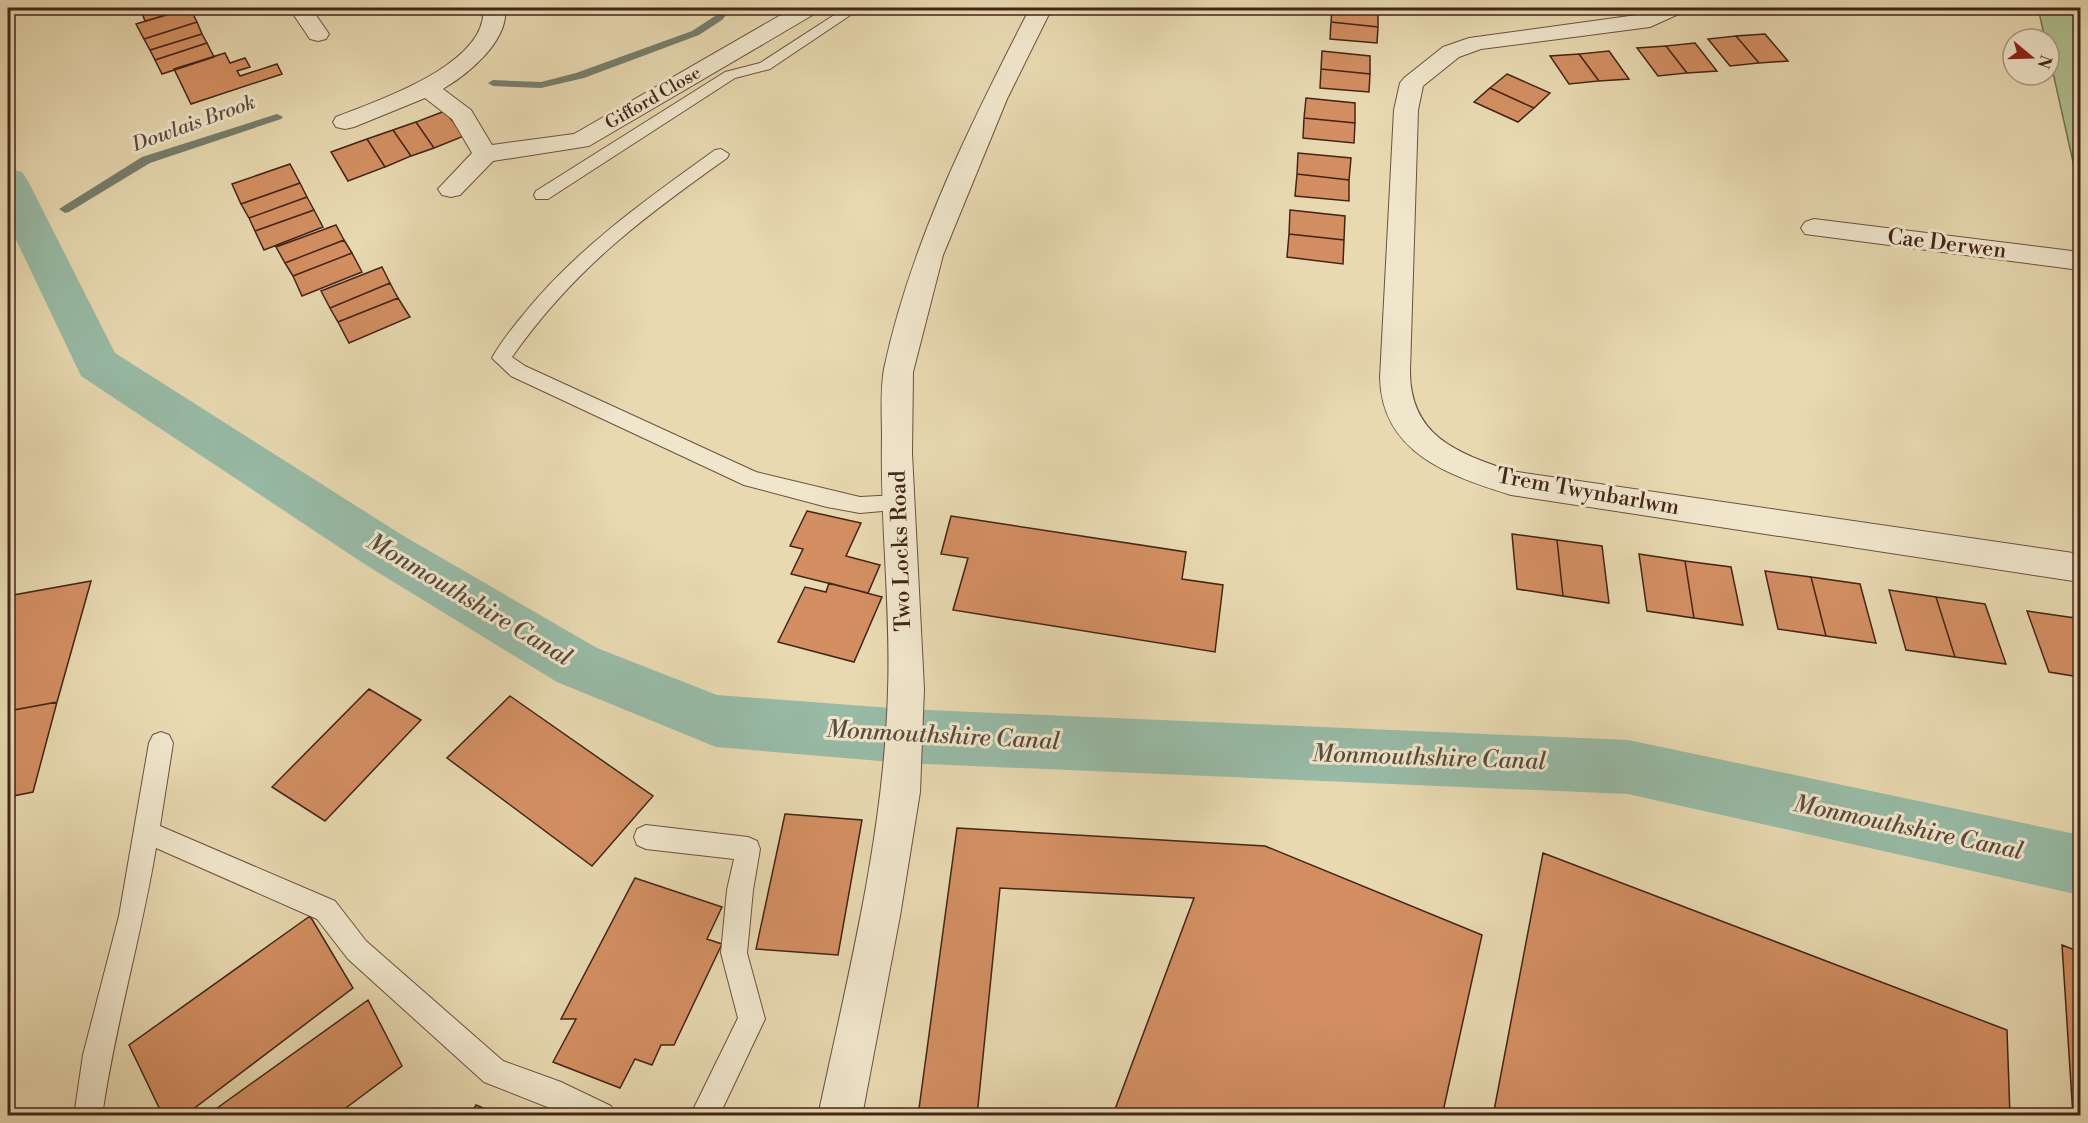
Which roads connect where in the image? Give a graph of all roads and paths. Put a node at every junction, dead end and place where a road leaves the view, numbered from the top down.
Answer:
1 (300, 8) edge
2 (494, 8) edge
3 (808, 8) edge
4 (855, 8) edge
5 (1041, 8) edge
6 (1674, 8) edge
7 (318, 34) dead end
8 (428, 89) junction
9 (345, 122) dead end
10 (485, 154) junction
11 (721, 154) dead end
12 (451, 189) dead end
13 (542, 195) dead end
14 (1814, 228) dead end
15 (2080, 261) edge
16 (898, 503) junction
17 (2080, 568) edge
18 (161, 743) dead end
19 (147, 832) junction
20 (645, 837) dead end
21 (88, 1116) edge
22 (601, 1116) edge
23 (704, 1116) edge
24 (840, 1116) edge

1 - 7 street
2 - 8 street
3 - 10 street, Gifford Close
4 - 13 lane
5 - 16 street, Two Locks Road
6 - 17 street, Trem Twynbarlwm
8 - 9 street
8 - 10 street
10 - 12 street
11 - 16 lane
14 - 15 street, Cae Derwen
16 - 24 street, Two Locks Road
18 - 19 lane
19 - 21 lane
19 - 22 lane
20 - 23 lane

